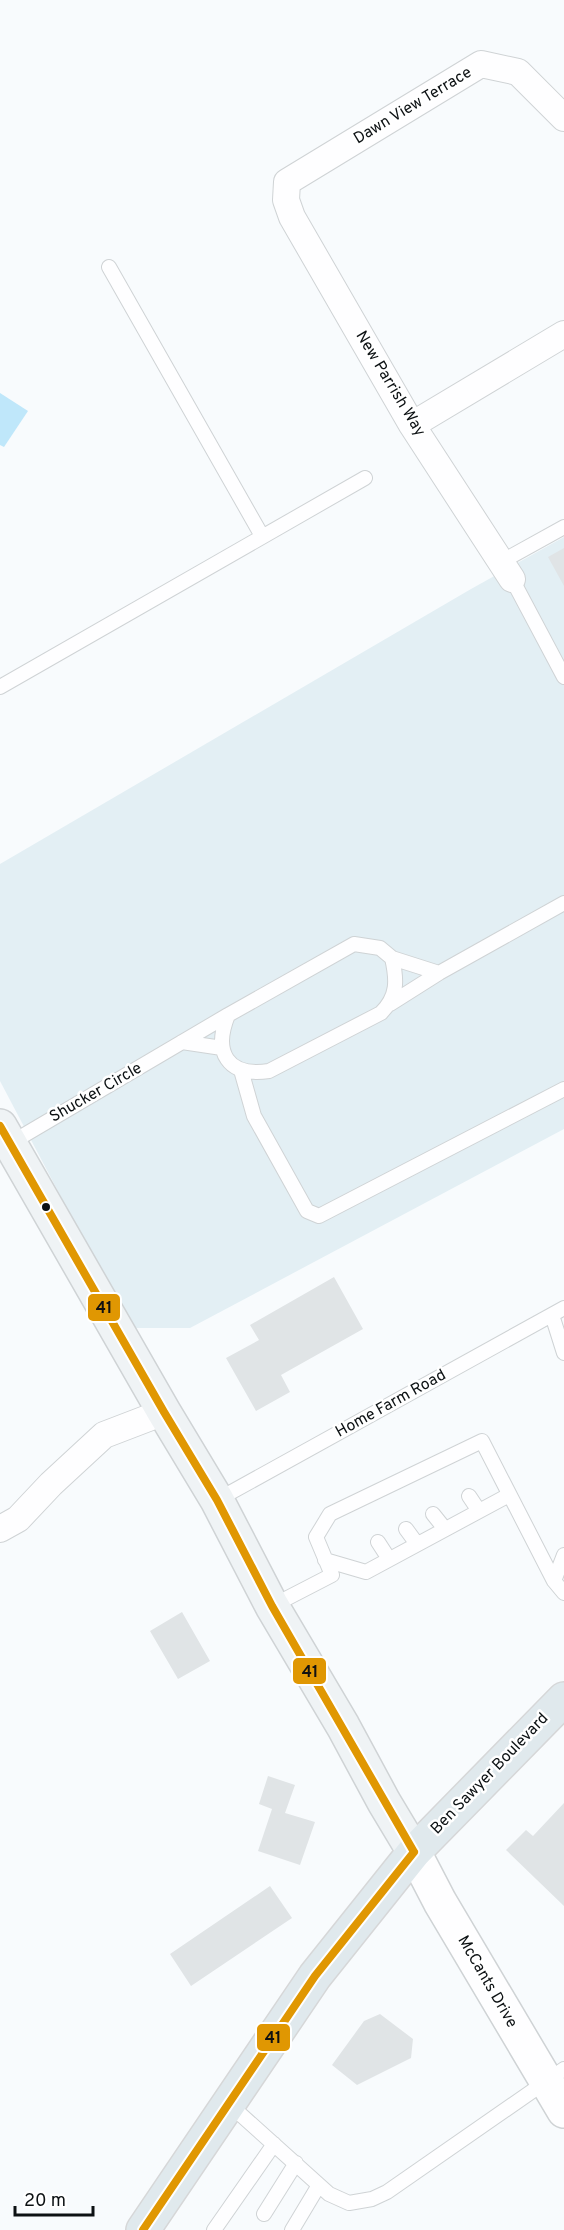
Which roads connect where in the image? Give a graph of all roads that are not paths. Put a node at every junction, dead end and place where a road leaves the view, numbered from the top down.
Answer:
1 (564, 118) edge
2 (287, 182) joint
3 (110, 267) dead end
4 (564, 334) edge
5 (412, 425) junction
6 (365, 478) dead end
7 (564, 527) edge
8 (262, 536) junction
9 (507, 570) junction
10 (564, 677) edge
11 (0, 687) edge
12 (564, 903) edge
13 (392, 958) junction
14 (439, 973) junction
15 (390, 1004) junction
16 (228, 1015) junction
17 (182, 1042) junction
18 (222, 1048) junction
19 (241, 1070) junction
20 (564, 1089) edge
21 (3, 1140) edge
22 (558, 1312) edge
23 (564, 1353) edge
24 (164, 1412) junction
25 (509, 1495) junction
26 (469, 1496) dead end
27 (217, 1500) junction
28 (356, 1501) junction
29 (479, 1511) junction
30 (363, 1514) dead end
31 (433, 1514) dead end
32 (0, 1529) edge
33 (406, 1529) dead end
34 (445, 1529) junction
35 (378, 1542) dead end
36 (417, 1545) junction
37 (564, 1555) edge
38 (390, 1559) junction
39 (326, 1560) junction
40 (554, 1581) junction
41 (564, 1593) edge
42 (272, 1606) junction
43 (564, 1699) edge
44 (414, 1852) junction
45 (555, 2076) edge
46 (229, 2104) junction
47 (564, 2111) edge
48 (274, 2144) junction
49 (296, 2163) junction
50 (319, 2184) junction
51 (264, 2214) dead end
52 (143, 2230) edge
53 (214, 2230) edge
54 (292, 2230) edge

1 - 2 street, Dawn View Terrace
2 - 5 street, New Parrish Way
3 - 8 lane
4 - 5 street
5 - 9 street, New Parrish Way
6 - 8 lane
7 - 9 lane
8 - 11 lane
9 - 10 lane
12 - 14 lane
13 - 14 lane, Shucker Circle
13 - 15 lane
13 - 16 lane, Shucker Circle
14 - 15 lane
15 - 19 lane
16 - 17 lane, Shucker Circle
16 - 18 lane
17 - 18 lane
17 - 21 lane, Shucker Circle
18 - 19 lane
19 - 20 lane
21 - 24 main road
22 - 23 lane
22 - 27 lane, Home Farm Road
24 - 27 main road
24 - 32 street
25 - 28 lane
25 - 29 lane
25 - 40 lane
26 - 29 lane
27 - 42 main road
28 - 30 lane
28 - 39 lane
29 - 34 lane
31 - 34 lane
33 - 36 lane
34 - 36 lane
35 - 38 lane
36 - 38 lane
37 - 40 lane
38 - 39 lane
39 - 42 lane
40 - 41 lane
42 - 44 main road
43 - 44 main road, Ben Sawyer Boulevard
44 - 45 street, McCants Drive
44 - 46 main road, Ben Sawyer Boulevard
45 - 47 street, McCants Drive
45 - 50 lane
46 - 48 lane
46 - 52 main road, Ben Sawyer Boulevard
48 - 49 lane
48 - 53 lane
49 - 50 lane
49 - 51 lane
50 - 54 lane

